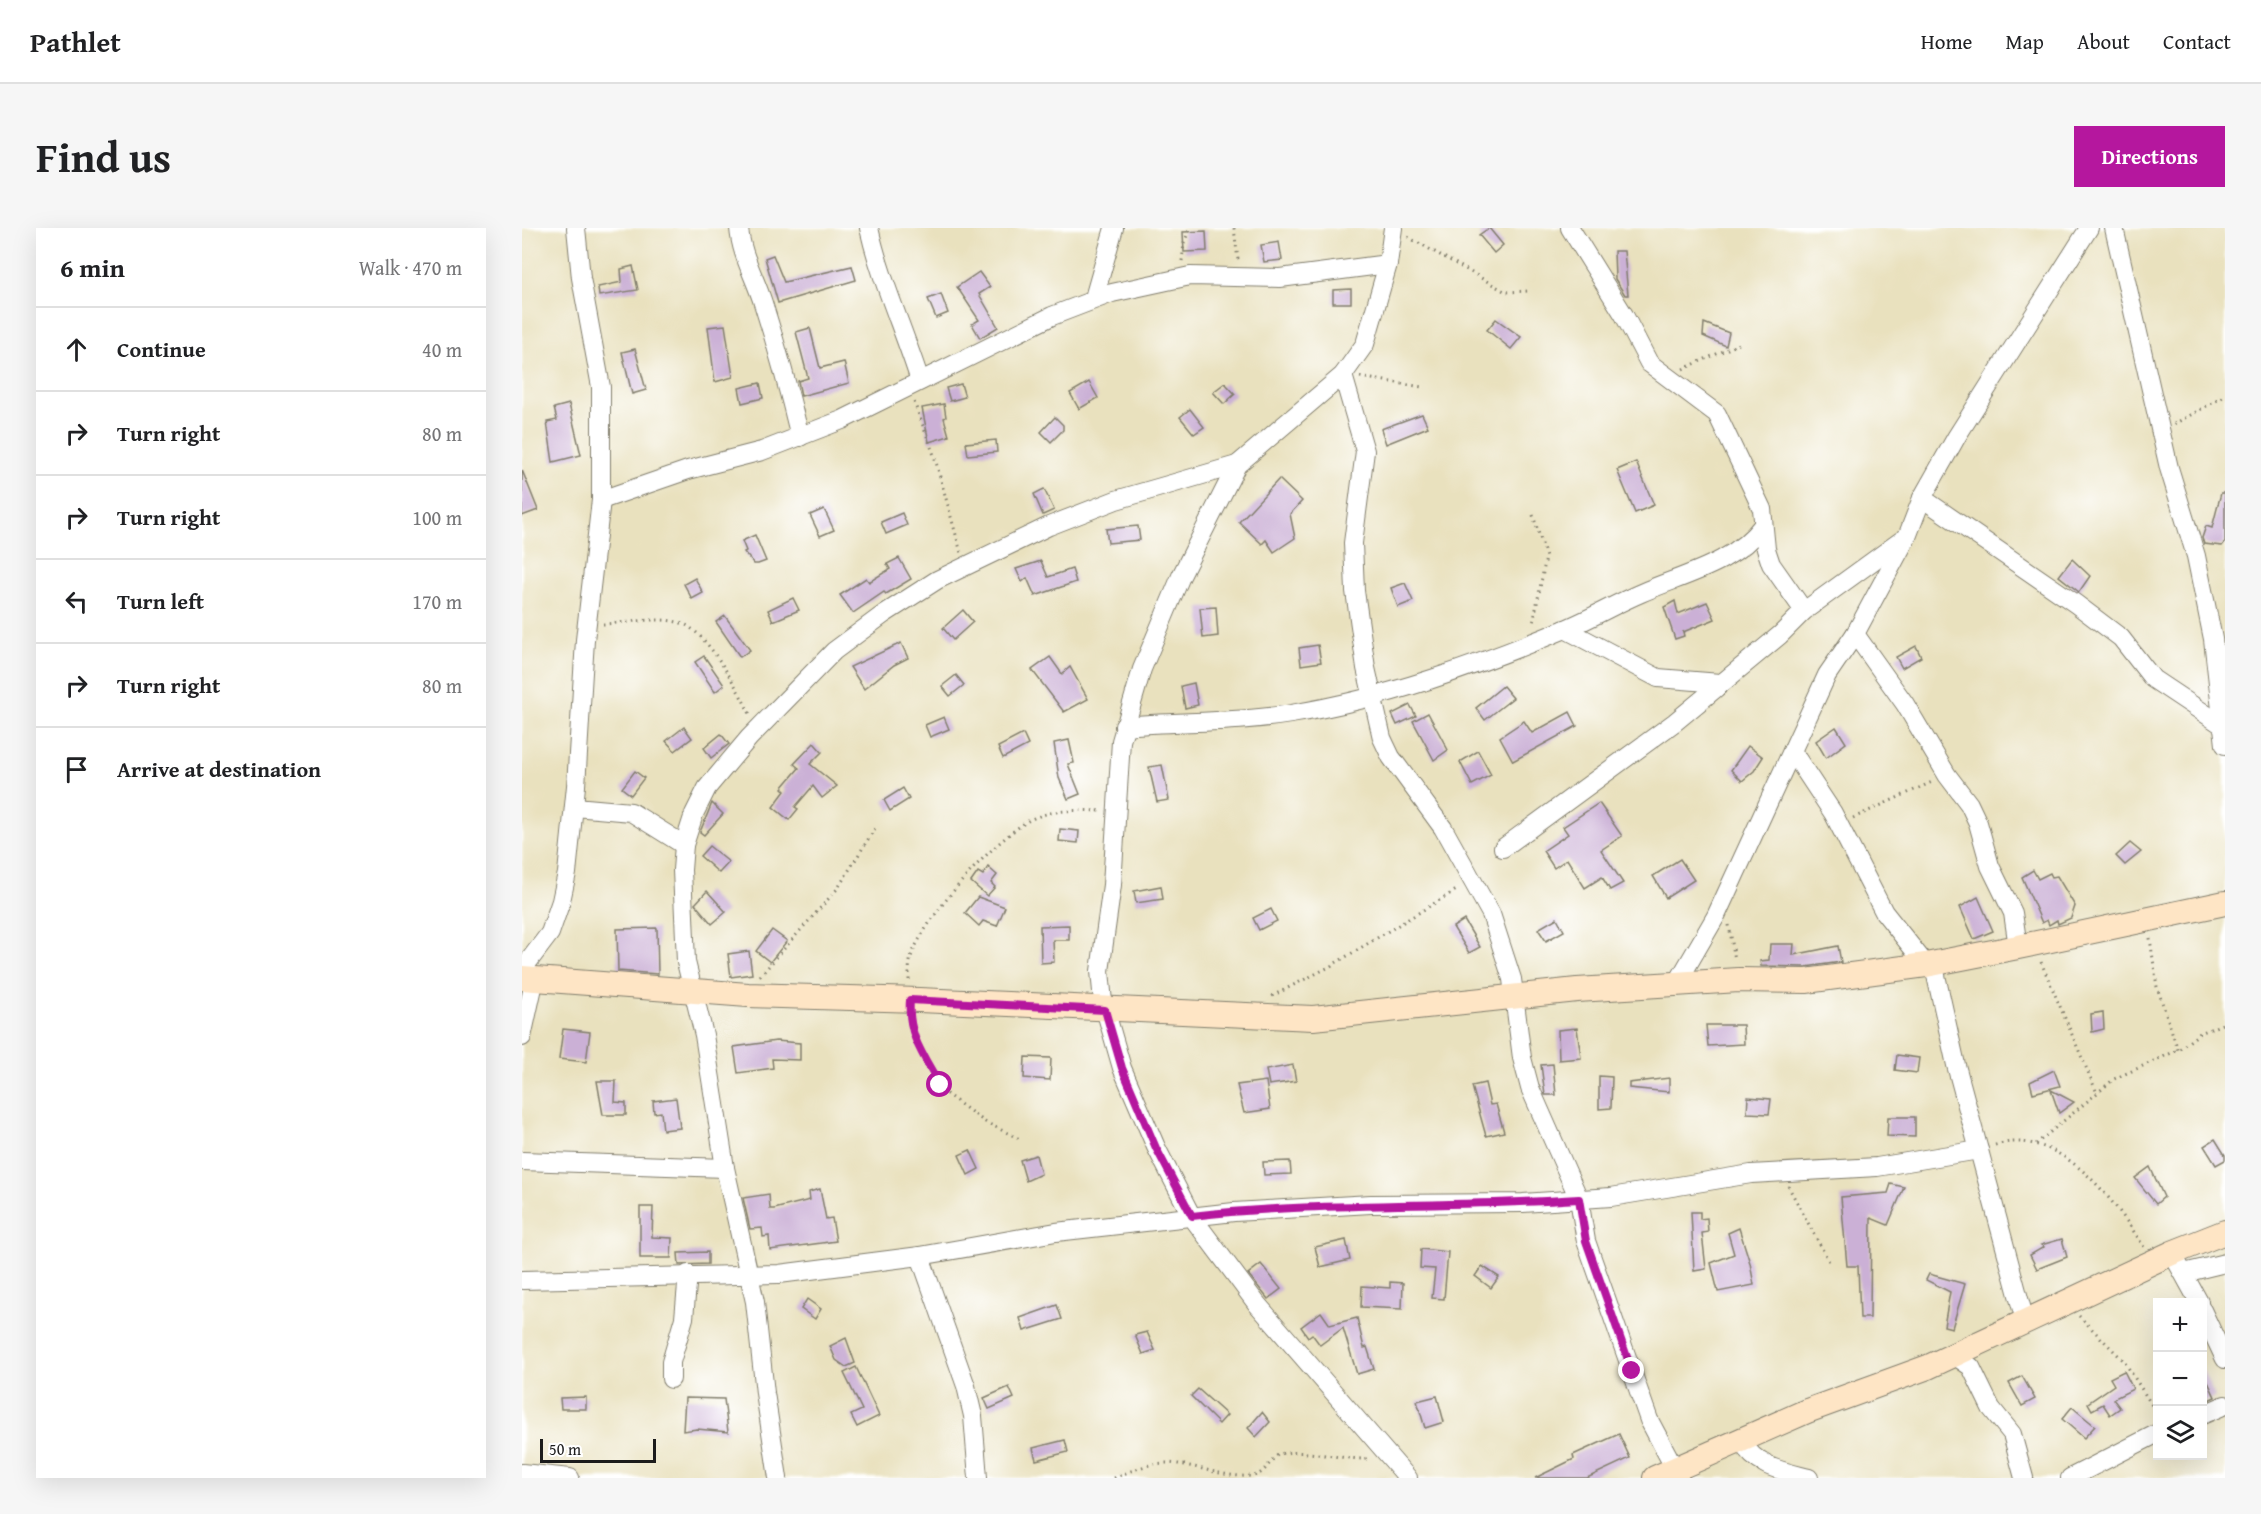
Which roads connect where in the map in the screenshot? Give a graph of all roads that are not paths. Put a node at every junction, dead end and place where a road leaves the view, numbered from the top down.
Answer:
1 (576, 228) edge
2 (739, 228) edge
3 (869, 228) edge
4 (1114, 228) edge
5 (1393, 228) edge
6 (1569, 228) edge
7 (2089, 228) edge
8 (2114, 228) edge
9 (1388, 264) junction
10 (1095, 298) junction
11 (1343, 375) junction
12 (914, 385) junction
13 (800, 437) junction
14 (1237, 465) junction
15 (1922, 498) junction
16 (600, 500) junction
17 (1762, 526) junction
18 (1907, 537) junction
19 (1803, 610) junction
20 (1565, 629) junction
21 (1855, 634) junction
22 (1720, 683) junction
23 (1371, 696) junction
24 (2222, 725) junction
25 (1124, 726) junction
26 (2225, 746) edge
27 (1792, 751) junction
28 (575, 807) junction
29 (684, 845) junction
30 (1503, 848) dead end
31 (2225, 903) edge
32 (2026, 946) junction
33 (1930, 963) junction
34 (526, 975) edge
35 (1676, 985) junction
36 (695, 992) junction
37 (1513, 996) junction
38 (1105, 1010) junction
39 (522, 1037) edge
40 (1979, 1150) junction
41 (522, 1161) edge
42 (725, 1168) junction
43 (1579, 1199) junction
44 (1192, 1216) junction
45 (2225, 1232) edge
46 (920, 1256) junction
47 (2170, 1263) junction
48 (2225, 1263) edge
49 (748, 1272) junction
50 (688, 1274) junction
51 (522, 1280) edge
52 (2196, 1298) edge
53 (2025, 1321) junction
54 (2207, 1321) edge
55 (1954, 1355) junction
56 (2225, 1359) edge
57 (671, 1379) dead end
58 (2225, 1405) edge
59 (2207, 1412) edge
60 (2153, 1435) edge
61 (1742, 1442) junction
62 (522, 1473) edge
63 (1665, 1474) edge
64 (570, 1478) edge
65 (778, 1478) edge
66 (978, 1478) edge
67 (1408, 1478) edge
68 (1809, 1478) edge
69 (2024, 1478) edge
70 (2070, 1478) edge

1 - 16 street
2 - 13 street
3 - 12 street
4 - 10 street
5 - 9 street
6 - 17 street
7 - 15 street
8 - 24 street
9 - 10 street
9 - 11 street
10 - 12 street
11 - 14 street
11 - 23 street
12 - 13 street
13 - 16 street
14 - 25 street
14 - 29 street
15 - 18 street
15 - 24 street
16 - 28 street
17 - 19 street
17 - 20 street
18 - 19 street
18 - 21 street
19 - 22 street
20 - 22 street
20 - 23 street
21 - 27 street
21 - 32 street
22 - 30 street
23 - 25 street
23 - 37 street
24 - 26 street
25 - 38 street
27 - 33 street
27 - 35 street
28 - 29 street
28 - 34 street
29 - 36 street
31 - 32 street
32 - 33 street
33 - 35 street
33 - 40 street
34 - 36 street
34 - 39 street
35 - 37 street
36 - 38 street
36 - 42 street
37 - 38 street
37 - 43 street
38 - 44 street
40 - 43 street
40 - 53 street
41 - 42 street
42 - 49 street
43 - 44 street
43 - 63 street
44 - 46 street
44 - 67 street
45 - 47 street
46 - 49 street
46 - 66 street
47 - 48 street
47 - 52 street
47 - 53 street
49 - 50 street
49 - 65 street
50 - 51 street
50 - 57 street
53 - 55 street
54 - 56 street
55 - 61 street
55 - 69 street
58 - 59 street
60 - 70 street
61 - 63 street
61 - 68 street
62 - 64 street

